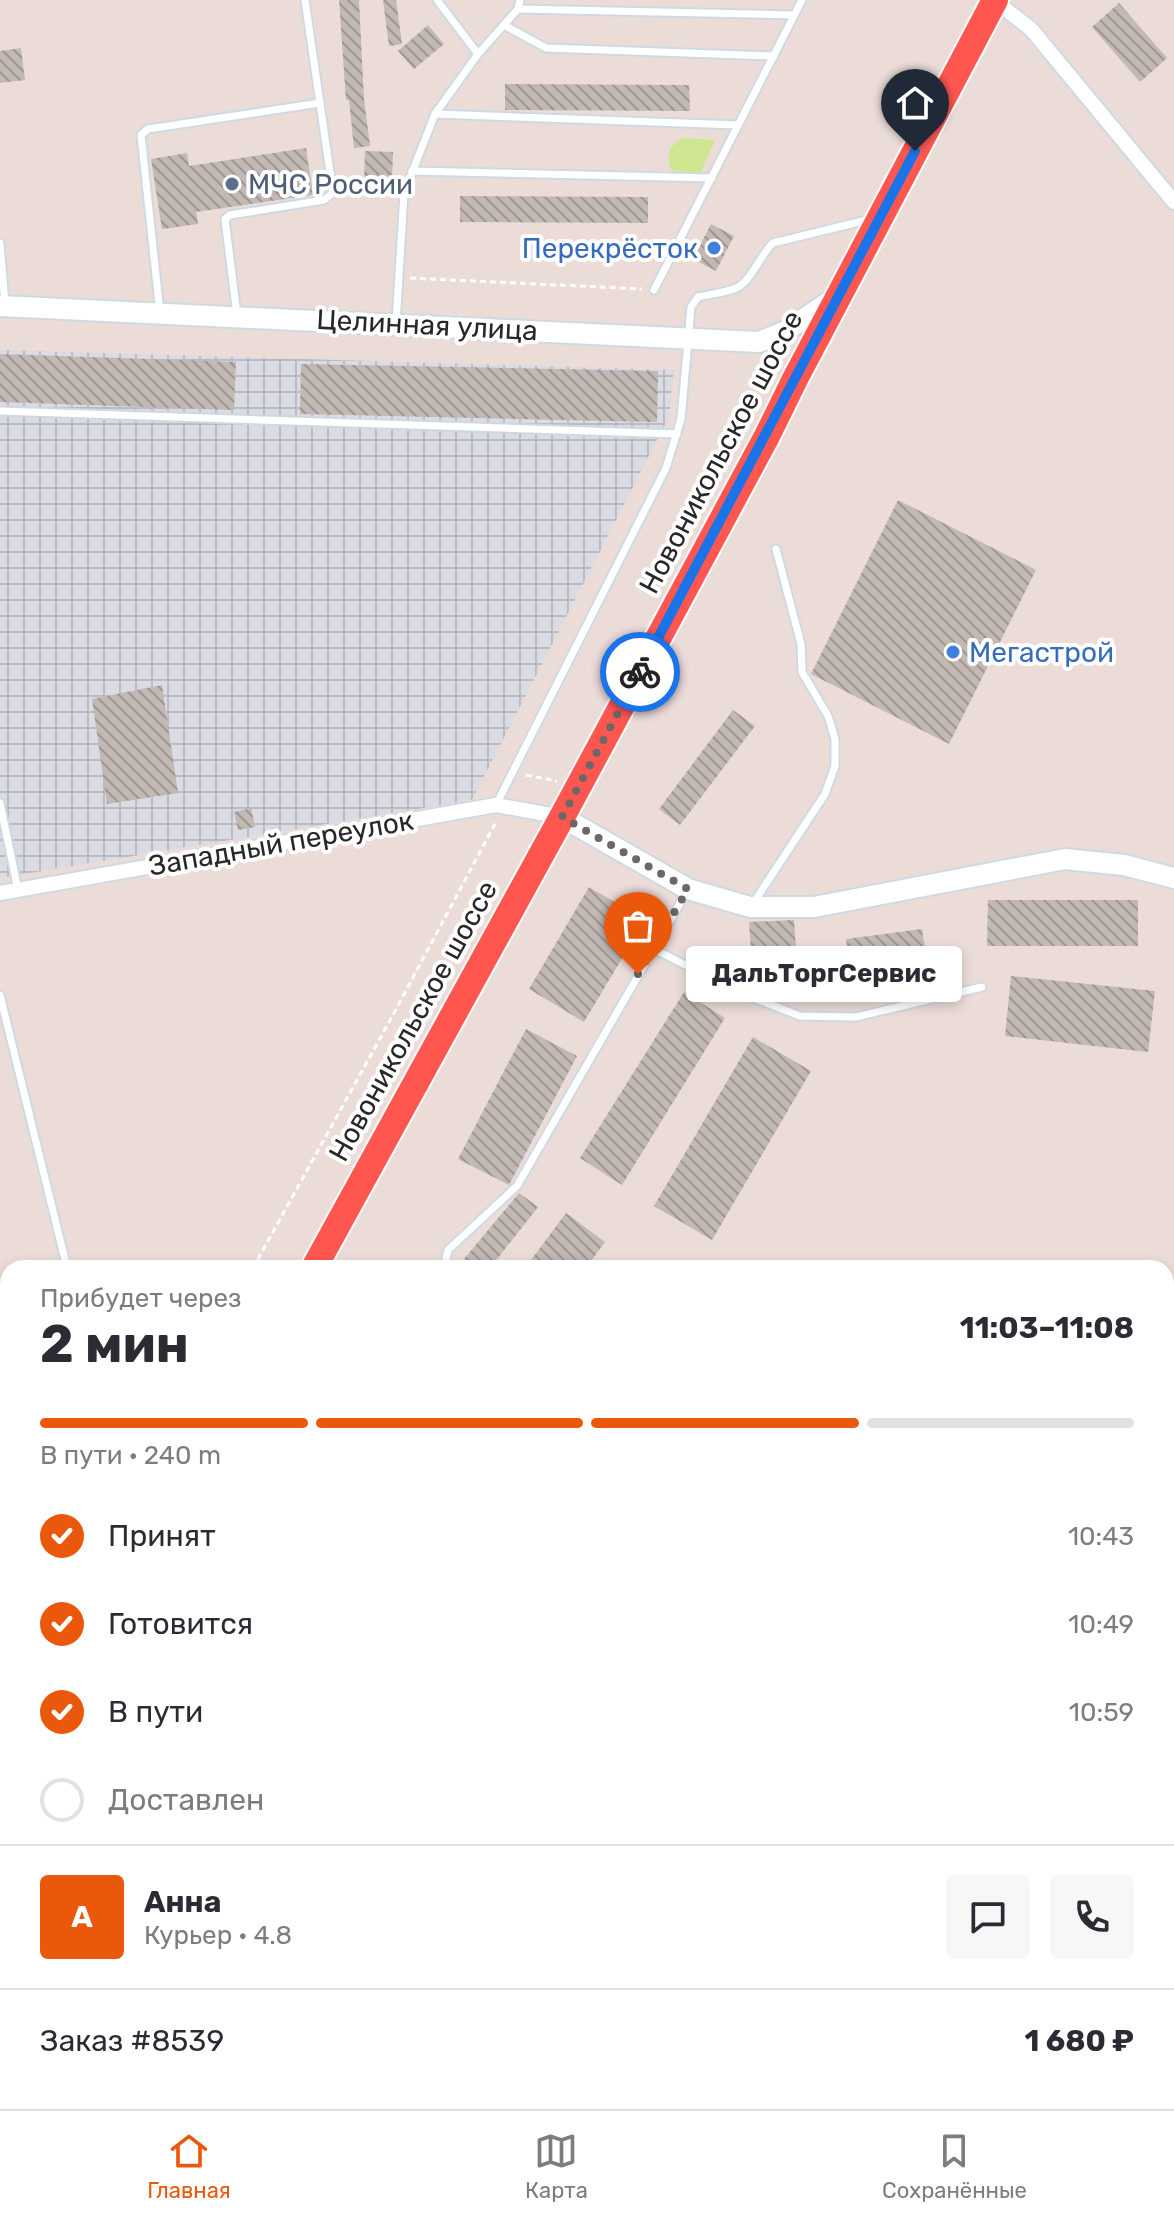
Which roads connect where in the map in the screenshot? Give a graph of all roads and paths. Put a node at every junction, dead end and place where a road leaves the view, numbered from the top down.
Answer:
1 (305, 0) edge
2 (437, 0) edge
3 (802, 0) edge
4 (995, 1) edge
5 (519, 4) edge
6 (794, 15) junction
7 (504, 25) junction
8 (478, 54) junction
9 (774, 56) junction
10 (320, 103) junction
11 (435, 114) junction
12 (738, 125) junction
13 (412, 171) junction
14 (712, 178) junction
15 (1174, 202) edge
16 (881, 216) junction
17 (0, 243) edge
18 (399, 278) junction
19 (654, 290) joint
20 (841, 293) junction
21 (3, 306) edge
22 (160, 314) junction
23 (237, 317) junction
24 (396, 323) junction
25 (687, 338) junction
26 (0, 411) edge
27 (677, 434) junction
28 (776, 549) dead end
29 (527, 774) dead end
30 (0, 803) edge
31 (501, 806) junction
32 (562, 817) junction
33 (1174, 878) edge
34 (688, 889) junction
35 (18, 890) junction
36 (0, 893) edge
37 (750, 907) junction
38 (652, 948) junction
39 (982, 987) dead end
40 (0, 995) edge
41 (65, 1260) edge
42 (257, 1260) edge
43 (318, 1260) edge
44 (446, 1260) edge

1 - 10 lane
2 - 8 lane
3 - 6 lane
4 - 15 street
4 - 16 highway, Новоникольское шоссе
5 - 6 lane
5 - 7 lane
6 - 9 lane
7 - 8 lane
7 - 9 lane
8 - 11 lane
9 - 12 lane
10 - 22 lane
10 - 23 lane
11 - 12 lane
11 - 13 lane
12 - 14 lane
13 - 14 lane
13 - 18 lane
14 - 19 lane
16 - 20 highway, Новоникольское шоссе
16 - 25 lane
17 - 21 lane
18 - 19 path
18 - 24 lane
20 - 25 main road, Целинная улица
20 - 32 highway, Новоникольское шоссе
21 - 22 main road, Целинная улица
22 - 23 main road, Целинная улица
23 - 24 main road, Целинная улица
24 - 25 main road, Целинная улица
25 - 27 lane
26 - 27 lane
27 - 31 lane
28 - 37 lane
29 - 31 path
30 - 35 lane
31 - 32 street, Западный переулок
31 - 35 street, Западный переулок
31 - 42 path
32 - 34 main road
32 - 43 highway, Новоникольское шоссе
33 - 37 main road
34 - 37 main road
34 - 38 lane
35 - 36 street, Западный переулок
38 - 39 lane
38 - 44 lane
40 - 41 lane

